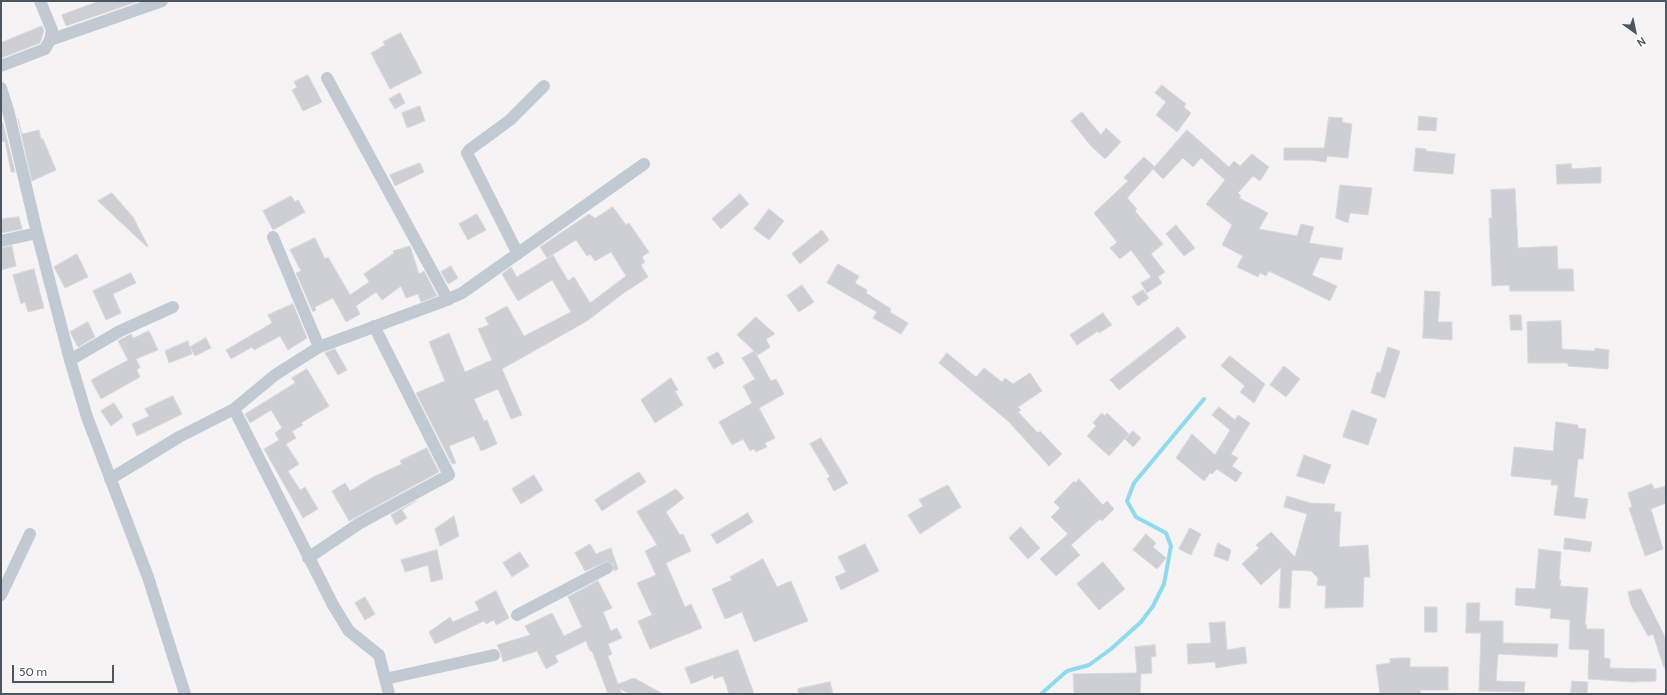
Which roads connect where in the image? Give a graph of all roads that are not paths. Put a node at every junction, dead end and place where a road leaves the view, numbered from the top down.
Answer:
1 (40, 1) edge
2 (162, 1) edge
3 (50, 40) junction
4 (1, 66) edge
5 (327, 78) dead end
6 (544, 86) dead end
7 (1, 88) edge
8 (644, 164) dead end
9 (37, 233) junction
10 (273, 237) dead end
11 (1, 241) edge
12 (518, 254) junction
13 (448, 300) junction
14 (173, 307) dead end
15 (374, 326) junction
16 (319, 348) junction
17 (70, 360) junction
18 (234, 409) junction
19 (110, 479) junction
20 (30, 534) dead end
21 (308, 558) junction
22 (607, 568) dead end
23 (1, 595) edge
24 (517, 615) dead end
25 (494, 655) dead end
26 (385, 679) junction
27 (185, 694) edge
28 (389, 694) edge

1 - 3 street
2 - 3 street
3 - 4 street
5 - 13 street
6 - 12 street
7 - 9 street
8 - 12 street
9 - 11 street
9 - 17 street
10 - 16 street
12 - 13 street
13 - 15 street
14 - 17 street
15 - 16 street
15 - 21 street
16 - 18 street
17 - 19 street
18 - 19 street
18 - 21 street
19 - 27 street
20 - 23 street
21 - 26 street
22 - 24 street
25 - 26 street
26 - 28 street

